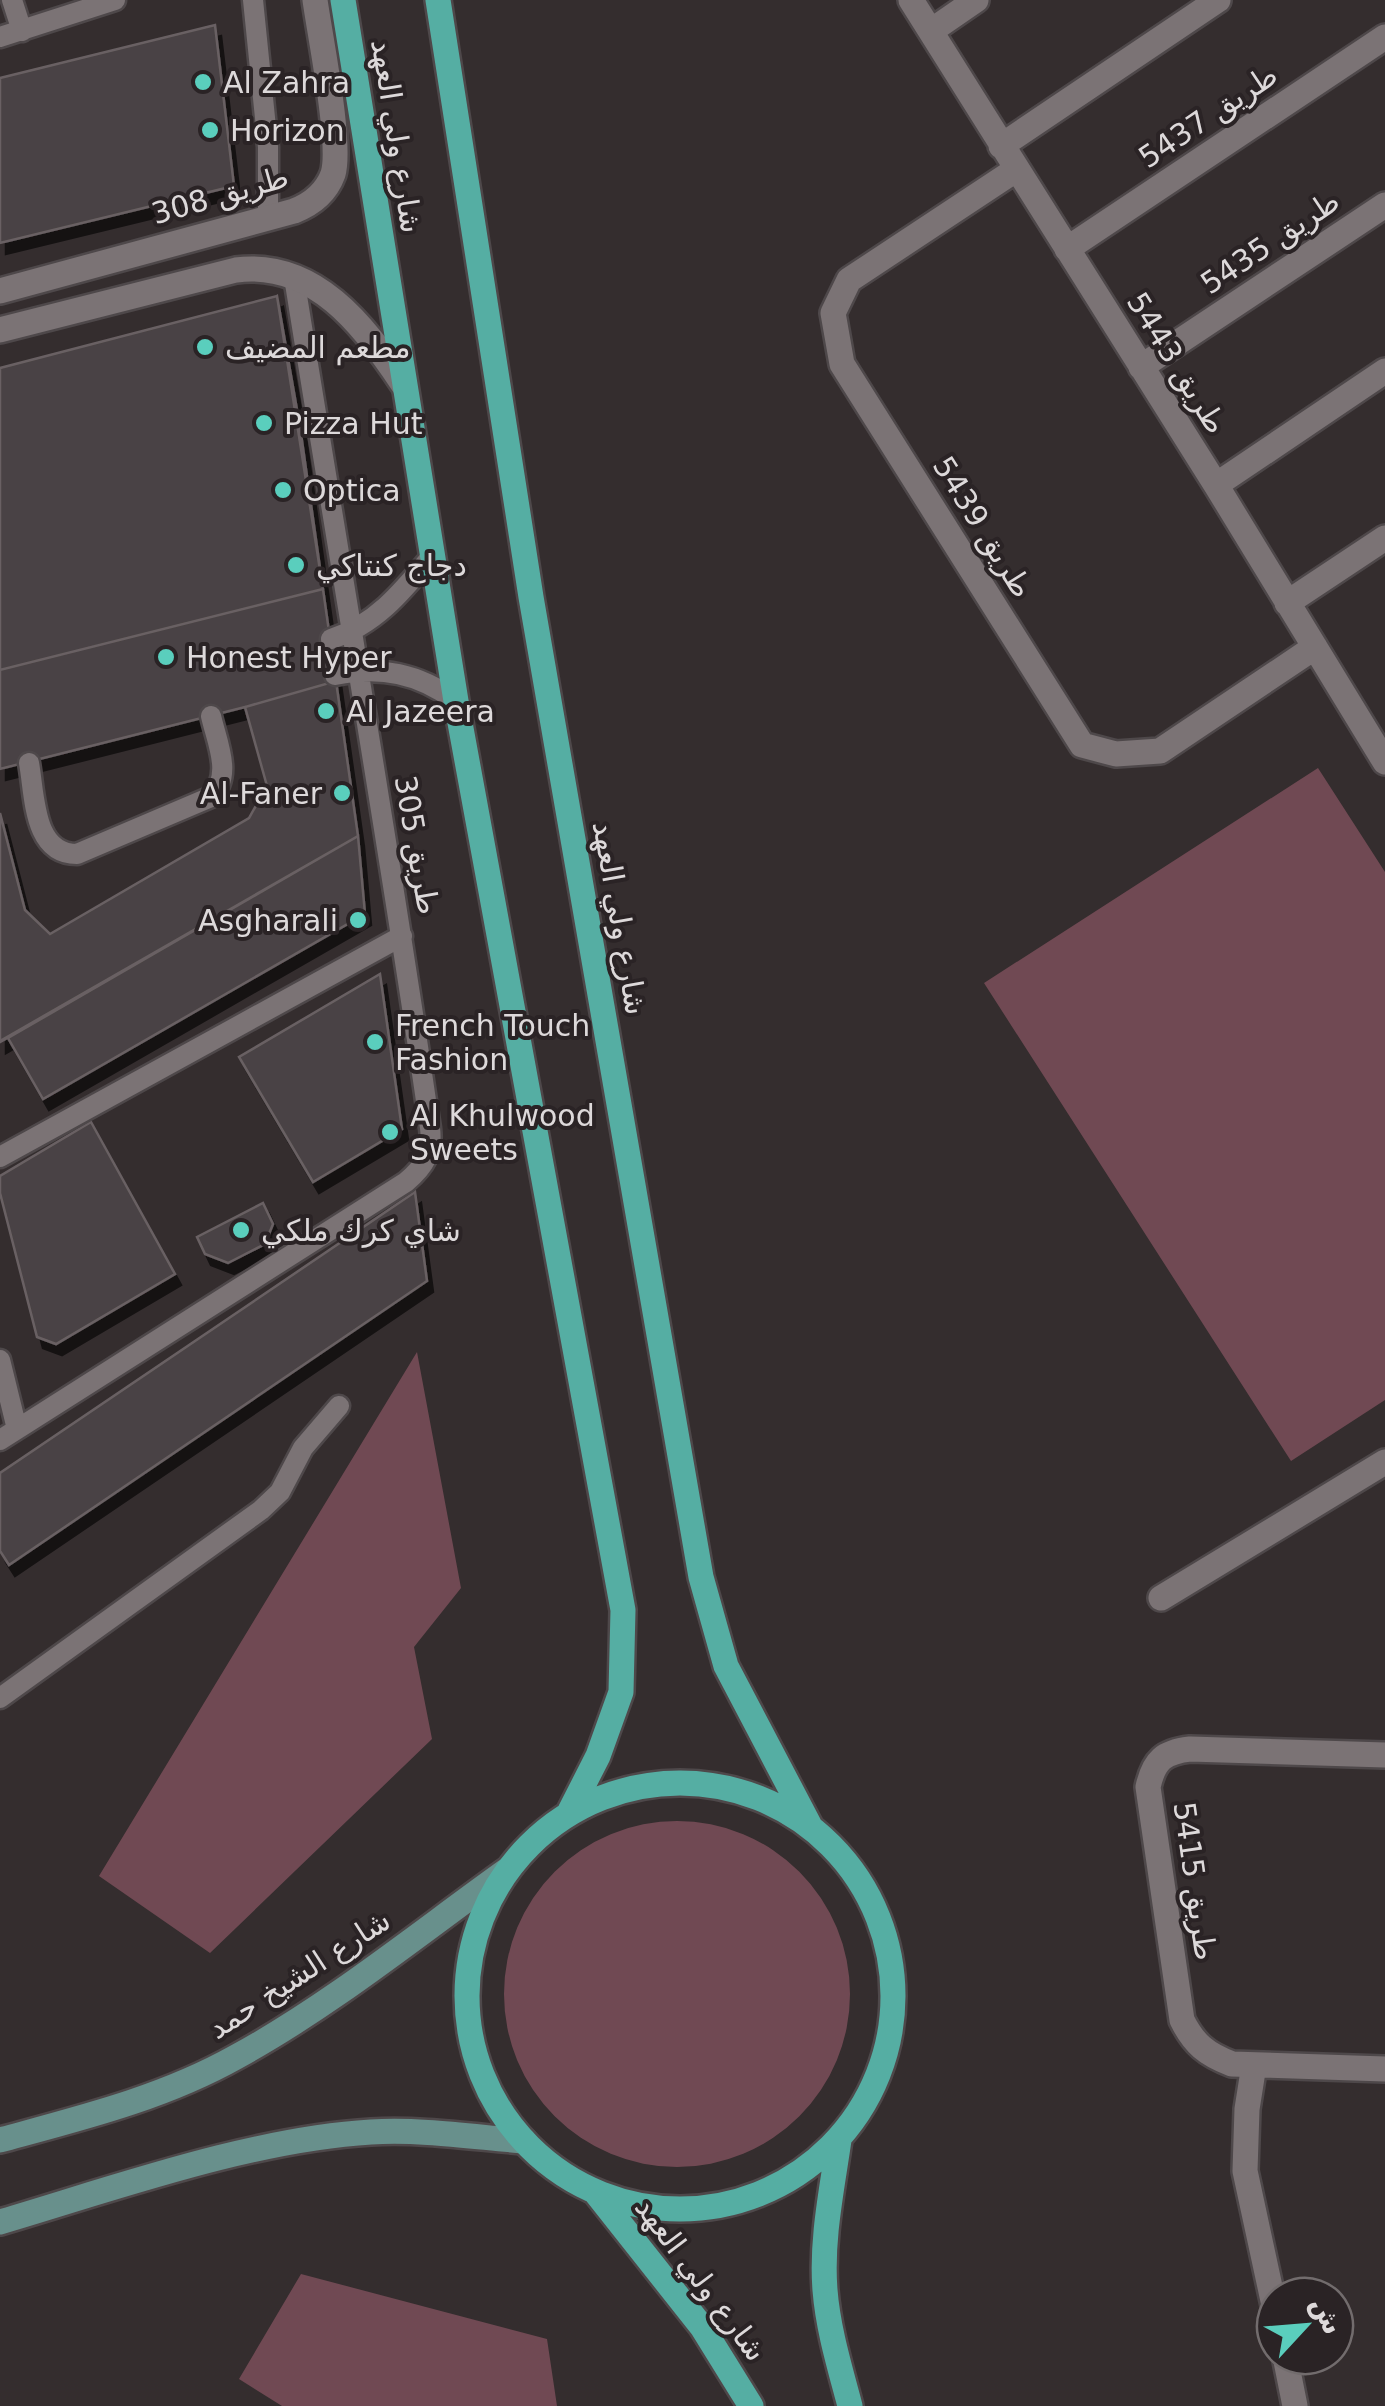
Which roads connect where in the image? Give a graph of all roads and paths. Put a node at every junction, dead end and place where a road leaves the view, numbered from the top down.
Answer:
1 (12, 0) edge
2 (116, 0) edge
3 (253, 0) edge
4 (315, 0) edge
5 (344, 0) edge
6 (438, 0) edge
7 (912, 0) edge
8 (976, 0) edge
9 (1218, 0) edge
10 (22, 31) junction
11 (931, 31) junction
12 (0, 36) edge
13 (1385, 37) edge
14 (1001, 146) junction
15 (1016, 169) junction
16 (1385, 205) edge
17 (268, 218) junction
18 (1067, 249) junction
19 (294, 276) junction
20 (0, 290) edge
21 (0, 330) edge
22 (1141, 367) junction
23 (1385, 371) edge
24 (403, 384) junction
25 (1216, 484) junction
26 (1384, 539) edge
27 (430, 556) junction
28 (1287, 603) junction
29 (340, 636) junction
30 (1314, 647) junction
31 (346, 673) junction
32 (456, 701) junction
33 (210, 716) dead end
34 (1385, 762) edge
35 (29, 764) dead end
36 (402, 936) junction
37 (0, 1157) edge
38 (0, 1360) edge
39 (339, 1406) dead end
40 (9, 1435) edge
41 (1385, 1462) edge
42 (1161, 1598) dead end
43 (0, 1698) edge
44 (1385, 1755) edge
45 (570, 1811) junction
46 (810, 1826) junction
47 (506, 1871) junction
48 (1254, 2065) junction
49 (1385, 2069) edge
50 (0, 2140) edge
51 (839, 2140) junction
52 (524, 2142) junction
53 (596, 2192) junction
54 (0, 2222) edge
55 (1268, 2276) edge
56 (1289, 2376) edge
57 (751, 2406) edge
58 (850, 2406) edge
59 (1295, 2406) edge

1 - 10 lane
2 - 10 lane
3 - 17 lane
4 - 17 street, طريق 308
5 - 24 main road, شارع ولي العهد
6 - 46 main road, شارع ولي العهد
7 - 11 street, طريق 5443
8 - 11 street
9 - 14 street
10 - 12 lane
11 - 14 street, طريق 5443
13 - 18 street, طريق 5437
14 - 15 street, طريق 5443
15 - 18 street, طريق 5443
15 - 30 street, طريق 5439
16 - 22 street, طريق 5435
17 - 20 street, طريق 308
18 - 22 street, طريق 5443
19 - 21 street
19 - 24 street
19 - 29 lane, طريق 305
22 - 25 street, طريق 5443
23 - 25 street
24 - 27 main road, شارع ولي العهد
25 - 28 street, طريق 5443
26 - 28 street
27 - 29 lane
27 - 32 main road, شارع ولي العهد
28 - 30 street, طريق 5443
29 - 31 lane, طريق 305
30 - 34 street, طريق 5443
31 - 32 lane
31 - 36 lane, طريق 305
32 - 45 main road, شارع ولي العهد
33 - 35 lane
36 - 37 lane
36 - 40 lane, طريق 305
38 - 40 lane
39 - 43 lane
41 - 42 street
44 - 48 street, طريق 5415
45 - 46 main road
45 - 47 main road
46 - 51 main road
47 - 50 main road, شارع الشيخ حمد
47 - 52 main road
48 - 49 street, طريق 5415
48 - 55 street
51 - 53 main road
51 - 58 main road
52 - 53 main road
52 - 54 main road
53 - 57 main road, شارع ولي العهد
56 - 59 street

